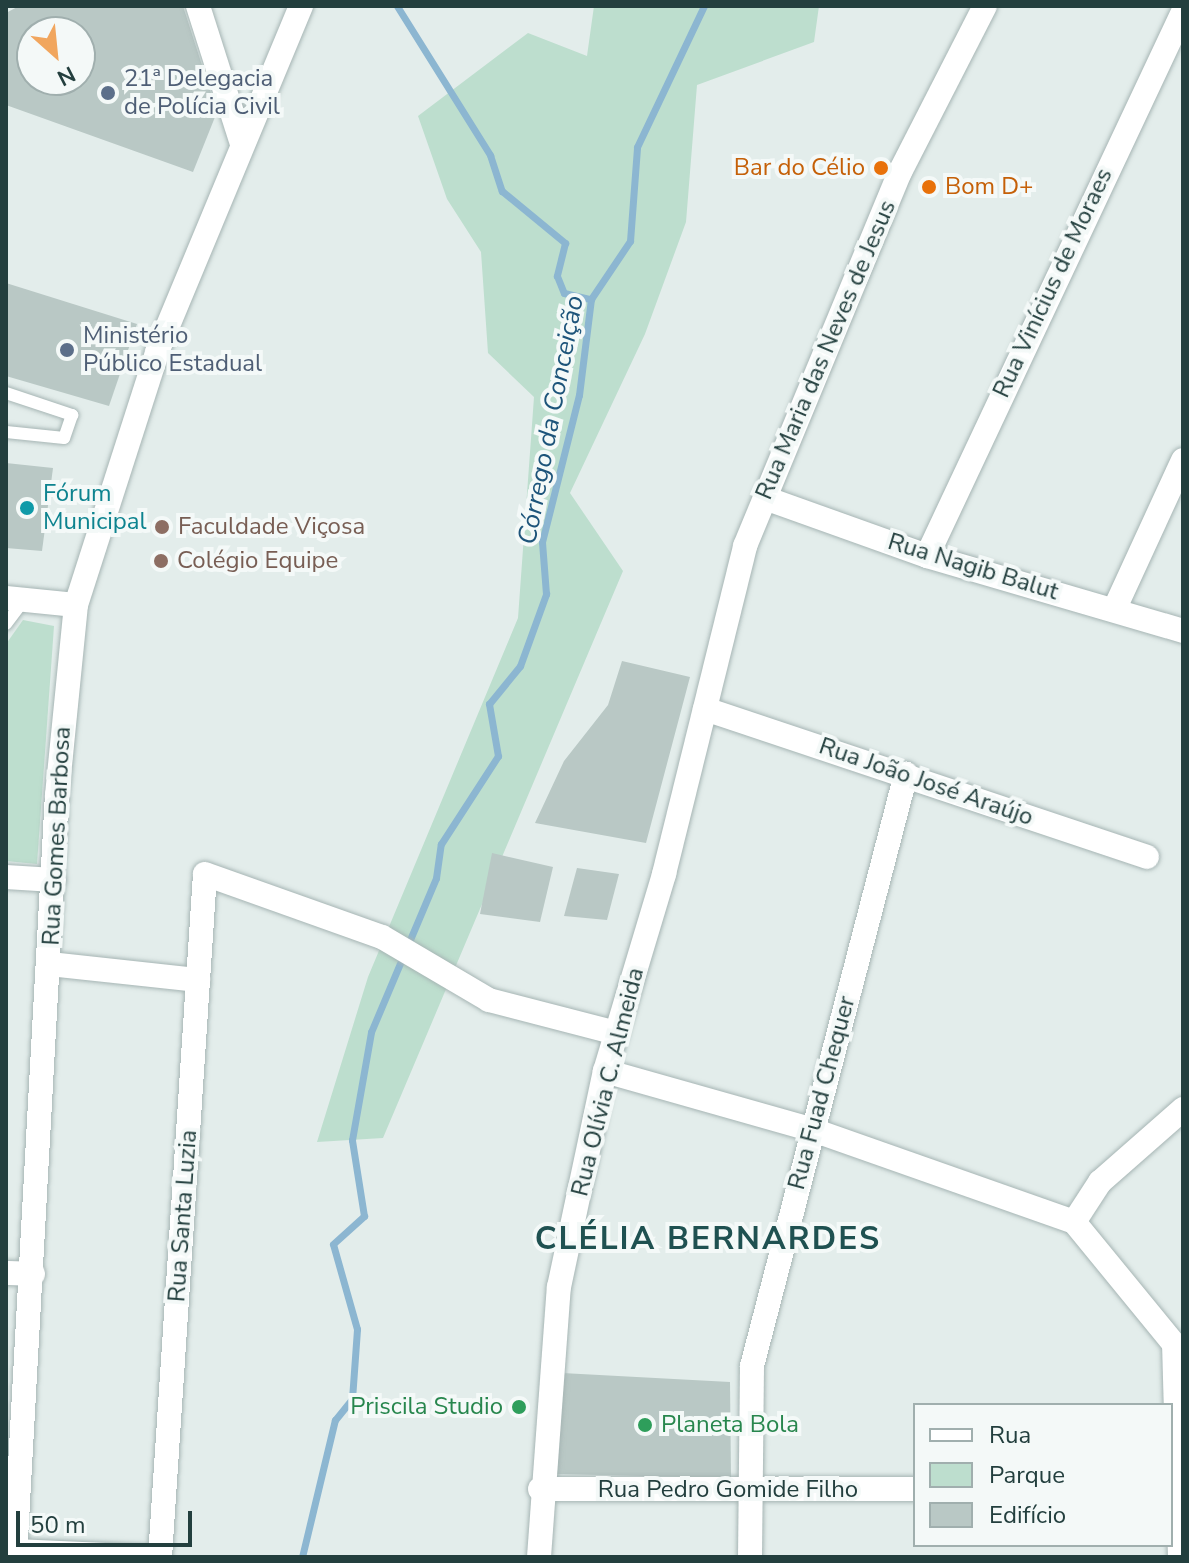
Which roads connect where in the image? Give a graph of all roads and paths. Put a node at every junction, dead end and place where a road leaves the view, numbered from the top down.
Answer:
1 (198, 6) edge
2 (301, 6) edge
3 (985, 6) edge
4 (1183, 12) edge
5 (242, 144) junction
6 (6, 393) edge
7 (6, 432) edge
8 (1183, 460) edge
9 (765, 498) junction
10 (927, 556) junction
11 (15, 599) edge
12 (76, 605) junction
13 (1115, 608) junction
14 (6, 624) edge
15 (1183, 631) edge
16 (705, 709) junction
17 (906, 774) junction
18 (1147, 857) dead end
19 (6, 877) edge
20 (54, 880) junction
21 (50, 964) junction
22 (198, 980) junction
23 (617, 1033) junction
24 (605, 1071) junction
25 (1183, 1109) edge
26 (813, 1130) junction
27 (1074, 1222) junction
28 (6, 1273) edge
29 (33, 1274) junction
30 (540, 1489) junction
31 (913, 1489) edge
32 (749, 1492) junction
33 (15, 1554) edge
34 (150, 1557) edge
35 (160, 1557) edge
36 (539, 1557) edge
37 (750, 1557) edge
38 (1180, 1557) edge

1 - 5 street
2 - 5 street, Rua Gomes Barbosa
3 - 9 street, Rua Maria das Neves de Jesus
4 - 10 street, Rua Vinícius de Moraes
5 - 12 street, Rua Gomes Barbosa
6 - 7 lane
8 - 13 street
9 - 10 street, Rua Nagib Balut
9 - 16 street, Rua Maria das Neves de Jesus
10 - 13 street, Rua Nagib Balut
11 - 12 street
11 - 14 lane
12 - 20 street, Rua Gomes Barbosa
13 - 15 street, Rua Nagib Balut
16 - 17 street, Rua João José Araújo
16 - 23 street, Rua Olívia C. Almeida
17 - 18 street, Rua João José Araújo
17 - 26 street, Rua Fuad Chequer
19 - 20 street
20 - 21 street, Rua Gomes Barbosa
21 - 22 street
21 - 29 street, Rua Gomes Barbosa
22 - 23 street, Rua Santa Luzia
22 - 35 street, Rua Santa Luzia
23 - 24 street, Rua Olívia C. Almeida
24 - 26 street
24 - 30 street, Rua Olívia C. Almeida
25 - 27 street
26 - 27 street
26 - 32 street, Rua Fuad Chequer
27 - 38 street
28 - 29 street
29 - 33 street, Rua Gomes Barbosa
30 - 32 street, Rua Pedro Gomide Filho
30 - 36 street, Rua Olívia C. Almeida
31 - 32 street, Rua Pedro Gomide Filho
32 - 37 street, Rua Fuad Chequer
33 - 34 street

